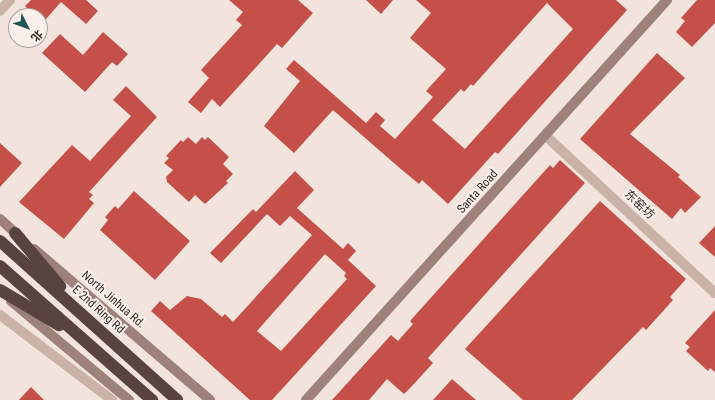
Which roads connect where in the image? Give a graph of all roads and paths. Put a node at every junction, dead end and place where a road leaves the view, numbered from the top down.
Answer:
1 (10, 0) edge
2 (667, 0) edge
3 (0, 11) edge
4 (546, 136) junction
5 (0, 220) edge
6 (15, 233) junction
7 (0, 242) edge
8 (0, 266) edge
9 (0, 291) edge
10 (715, 292) edge
11 (0, 315) edge
12 (94, 326) junction
13 (83, 338) junction
14 (112, 400) edge
15 (129, 400) edge
16 (152, 400) edge
17 (177, 400) edge
18 (210, 400) edge
19 (306, 400) edge

1 - 3 street
2 - 4 street, Santa Road
4 - 10 street, 东窑坊
4 - 19 street, Santa Road
5 - 6 street, North Jinhua Rd.
6 - 12 highway
6 - 18 street, North Jinhua Rd.
7 - 12 highway, E 2nd Ring Rd
8 - 13 highway
9 - 13 highway
9 - 15 street
11 - 14 street
12 - 17 highway, E 2nd Ring Rd
13 - 16 highway

